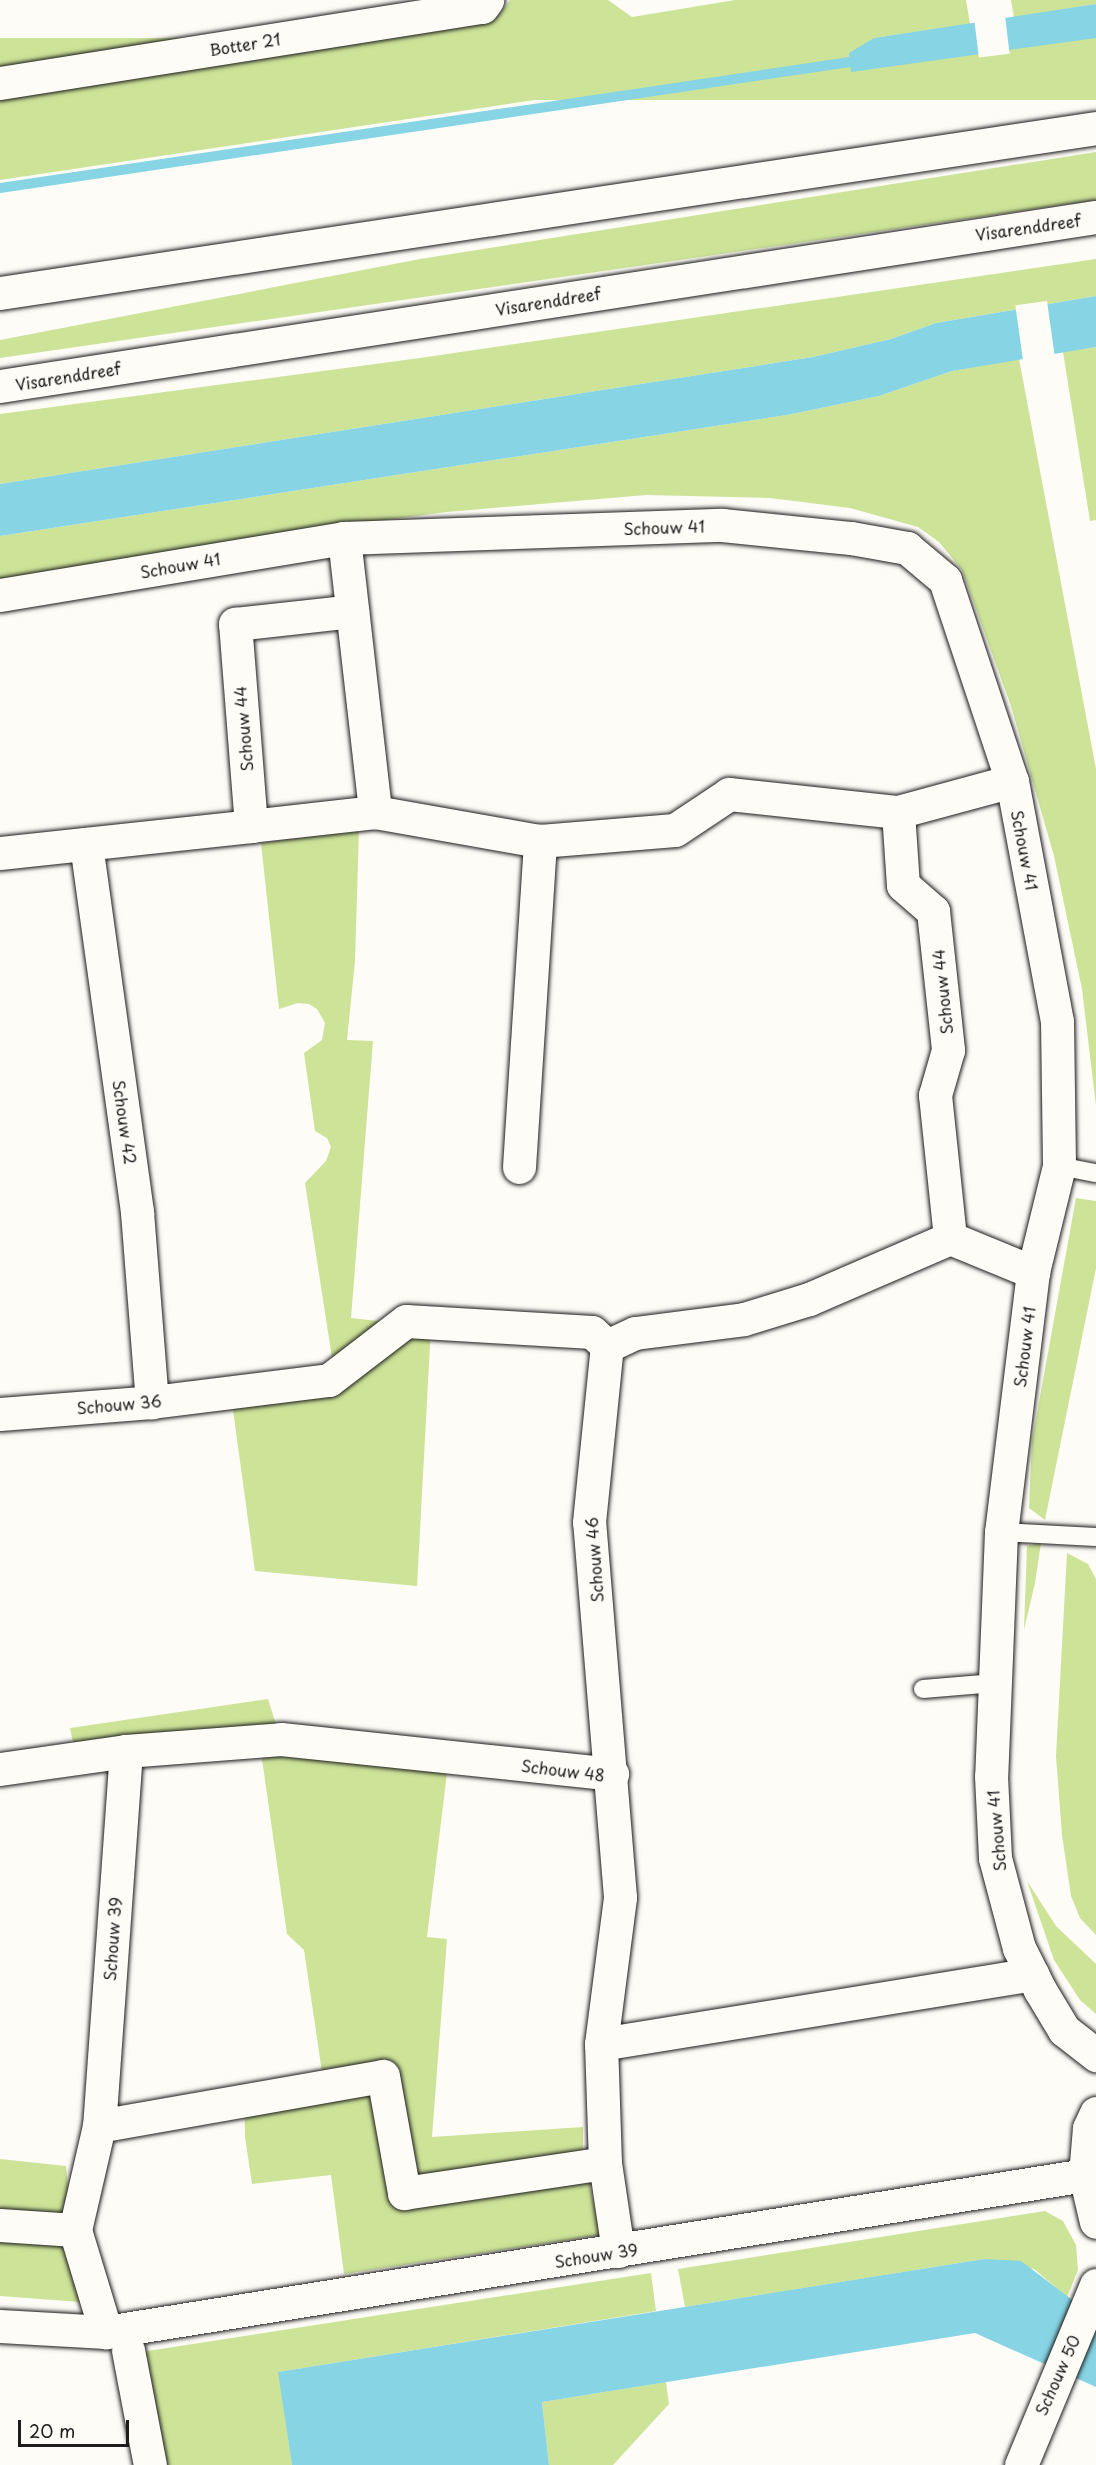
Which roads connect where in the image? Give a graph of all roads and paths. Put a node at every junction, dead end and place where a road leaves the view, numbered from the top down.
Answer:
1 (487, 0) edge
2 (0, 83) edge
3 (1096, 128) edge
4 (1096, 217) edge
5 (0, 294) edge
6 (0, 386) edge
7 (344, 538) junction
8 (0, 596) edge
9 (352, 610) junction
10 (1012, 781) junction
11 (375, 812) junction
12 (898, 813) junction
13 (251, 826) junction
14 (540, 841) junction
15 (86, 844) junction
16 (0, 853) edge
17 (1059, 1166) junction
18 (519, 1167) dead end
19 (1096, 1173) edge
20 (950, 1238) junction
21 (1033, 1272) junction
22 (607, 1346) junction
23 (152, 1402) junction
24 (0, 1414) edge
25 (1001, 1532) junction
26 (1096, 1537) edge
27 (995, 1683) junction
28 (923, 1689) dead end
29 (126, 1751) junction
30 (0, 1769) edge
31 (612, 1774) junction
32 (1032, 1974) junction
33 (601, 2043) junction
34 (1096, 2055) edge
35 (1096, 2113) edge
36 (99, 2126) junction
37 (605, 2163) junction
38 (1085, 2175) junction
39 (1096, 2222) edge
40 (0, 2225) edge
41 (75, 2230) junction
42 (618, 2251) junction
43 (1095, 2290) edge
44 (0, 2326) edge
45 (117, 2341) junction
46 (150, 2465) edge
47 (1021, 2465) edge

1 - 2 street, Botter 21
3 - 5 street
4 - 6 street, Visarenddreef
7 - 8 street, Schouw 41
7 - 9 street
7 - 10 street, Schouw 41
9 - 11 street
9 - 13 street, Schouw 44
10 - 12 street
10 - 17 street, Schouw 41
11 - 13 street
11 - 14 street
12 - 14 street
12 - 20 street, Schouw 44
13 - 15 street
14 - 18 street
15 - 16 street
15 - 23 street, Schouw 42
17 - 19 lane
17 - 21 street, Schouw 41
20 - 21 street
20 - 22 street
21 - 25 street, Schouw 41
22 - 23 street, Schouw 36
22 - 31 street, Schouw 46
23 - 24 street, Schouw 36
25 - 26 lane
25 - 27 street, Schouw 41
27 - 28 lane
27 - 32 street, Schouw 41
29 - 30 street
29 - 31 street, Schouw 48
29 - 36 street, Schouw 39
31 - 33 street, Schouw 48
32 - 33 street
32 - 34 street, Schouw 41
33 - 37 street, Schouw 48
35 - 38 street
36 - 37 street
36 - 41 street, Schouw 39
37 - 42 street, Schouw 48
38 - 39 street
38 - 42 street, Schouw 39
40 - 41 street
41 - 45 street, Schouw 39
42 - 45 street, Schouw 39
43 - 47 street, Schouw 50
44 - 45 street, Schouw 39
45 - 46 street

